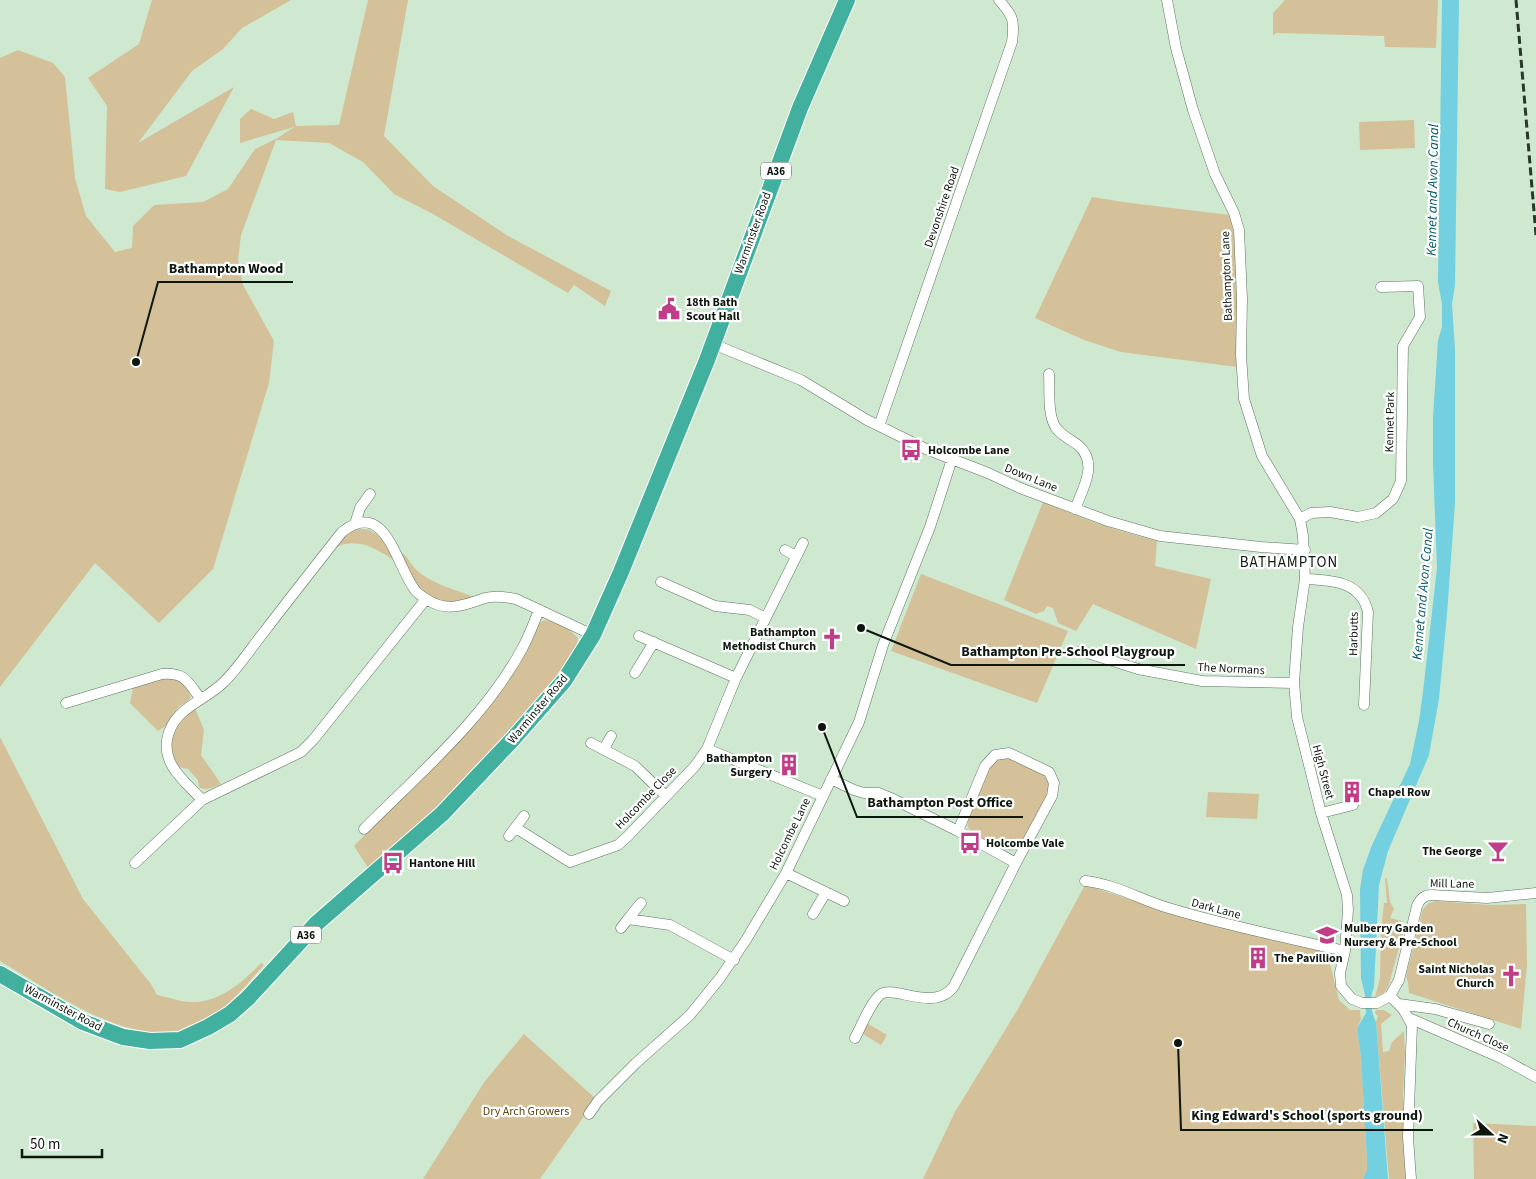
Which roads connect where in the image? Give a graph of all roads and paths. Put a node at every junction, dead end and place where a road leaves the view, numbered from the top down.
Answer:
1 (847, 0) edge
2 (998, 0) edge
3 (1167, 0) edge
4 (1381, 287) dead end
5 (712, 344) junction
6 (1049, 374) dead end
7 (879, 426) junction
8 (952, 459) junction
9 (370, 494) dead end
10 (1074, 509) junction
11 (1300, 519) junction
12 (355, 524) junction
13 (802, 543) dead end
14 (785, 550) dead end
15 (1304, 550) junction
16 (796, 556) junction
17 (1305, 579) junction
18 (662, 582) dead end
19 (426, 599) junction
20 (539, 610) junction
21 (765, 618) junction
22 (592, 635) junction
23 (639, 636) dead end
24 (654, 642) junction
25 (1081, 651) dead end
26 (635, 674) dead end
27 (736, 678) junction
28 (1294, 683) junction
29 (200, 698) junction
30 (66, 703) dead end
31 (1364, 705) dead end
32 (611, 736) dead end
33 (591, 743) dead end
34 (604, 749) junction
35 (707, 749) junction
36 (831, 779) junction
37 (666, 796) junction
38 (823, 796) junction
39 (202, 800) junction
40 (1353, 805) dead end
41 (1321, 813) junction
42 (524, 816) dead end
43 (516, 828) junction
44 (364, 830) dead end
45 (958, 831) junction
46 (509, 836) dead end
47 (136, 863) dead end
48 (1016, 863) junction
49 (786, 873) junction
50 (1085, 881) dead end
51 (826, 892) junction
52 (1536, 893) edge
53 (844, 901) dead end
54 (641, 903) dead end
55 (813, 914) dead end
56 (628, 919) junction
57 (621, 928) dead end
58 (1345, 951) junction
59 (734, 960) junction
60 (0, 974) edge
61 (1386, 998) junction
62 (1399, 1004) junction
63 (1409, 1018) junction
64 (1489, 1024) dead end
65 (854, 1038) dead end
66 (1536, 1077) edge
67 (589, 1114) dead end
68 (1411, 1179) edge

1 - 5 highway, Warminster Road / A36
2 - 7 street, Devonshire Road
3 - 11 street, Bathampton Lane
4 - 11 street, Kennet Park
5 - 7 street, Down Lane
5 - 22 highway, Warminster Road / A36
6 - 10 street
7 - 8 street, Down Lane
8 - 10 street, Down Lane
8 - 36 street, Holcombe Lane
9 - 12 street
10 - 15 street, Down Lane
11 - 15 street, Bathampton Lane
12 - 19 street
12 - 29 street
13 - 16 street, Holcombe Close
14 - 16 street
15 - 17 street, High Street
16 - 21 street, Holcombe Close
17 - 28 street, High Street
17 - 31 street, Harbutts
18 - 21 street
19 - 20 street
19 - 39 street
20 - 22 street
20 - 44 street
21 - 27 street, Holcombe Close
22 - 60 highway, Warminster Road / A36
23 - 24 street
24 - 26 street
24 - 27 street
25 - 28 street, The Normans
27 - 35 street, Holcombe Close
28 - 41 street, High Street
29 - 30 street
29 - 39 street
32 - 34 street
33 - 34 street
34 - 37 street
35 - 37 street, Holcombe Close
35 - 38 street
36 - 38 street, Holcombe Lane
36 - 45 street
37 - 43 street, Holcombe Close
38 - 49 street, Holcombe Lane
39 - 47 street
40 - 41 street
41 - 58 street, High Street
42 - 43 street
43 - 46 street
45 - 48 street
45 - 48 street
48 - 65 street
49 - 51 street
49 - 59 street, Holcombe Lane
50 - 58 street, Dark Lane
51 - 53 street
51 - 55 street
52 - 61 street, Mill Lane
54 - 56 street
56 - 57 street
56 - 59 street
58 - 61 street, High Street
59 - 67 street, Holcombe Lane
61 - 62 street
62 - 63 street
62 - 64 street, Church Close
63 - 66 street, Church Close
63 - 68 street

